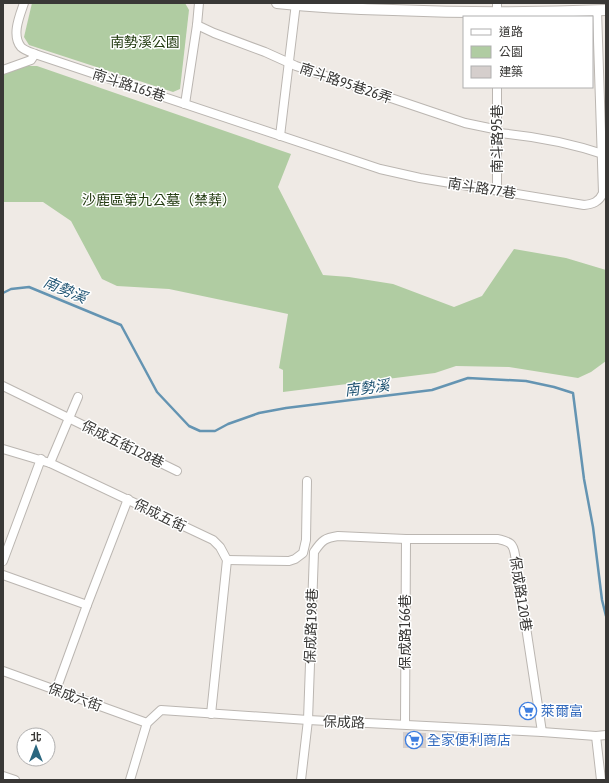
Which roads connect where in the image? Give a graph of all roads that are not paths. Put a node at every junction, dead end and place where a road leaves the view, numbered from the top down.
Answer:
1 (24, 3) edge
2 (198, 3) edge
3 (277, 3) edge
4 (296, 4) edge
5 (393, 7) edge
6 (602, 10) edge
7 (497, 11) edge
8 (197, 25) junction
9 (35, 54) junction
10 (289, 63) junction
11 (3, 70) edge
12 (498, 88) edge
13 (185, 104) junction
14 (498, 133) junction
15 (280, 136) junction
16 (604, 154) edge
17 (497, 190) junction
18 (3, 386) edge
19 (78, 397) dead end
20 (69, 418) junction
21 (3, 449) edge
22 (41, 460) junction
23 (50, 463) junction
24 (177, 471) dead end
25 (307, 481) dead end
26 (128, 499) junction
27 (328, 538) joint
28 (406, 539) junction
29 (227, 560) junction
30 (3, 561) edge
31 (3, 575) edge
32 (87, 605) junction
33 (3, 671) edge
34 (56, 690) junction
35 (211, 714) junction
36 (308, 720) junction
37 (147, 723) junction
38 (405, 724) junction
39 (542, 732) junction
40 (596, 736) junction
41 (606, 736) edge
42 (3, 776) edge
43 (15, 780) edge
44 (130, 780) edge
45 (301, 780) edge
46 (601, 780) edge

1 - 9 street, 南斗路165巷
2 - 8 street, 南斗路165巷
3 - 4 street
4 - 5 street
4 - 10 street
5 - 7 street
6 - 7 street
6 - 16 street, 南斗路77巷
8 - 10 street, 南斗路95巷26弄
8 - 13 street, 南斗路165巷
9 - 11 street
9 - 13 street, 南斗路165巷
10 - 14 street, 南斗路95巷26弄
10 - 15 street
12 - 14 street, 南斗路95巷
13 - 15 street, 南斗路77巷
14 - 16 street, 南斗路95巷26弄
14 - 17 street, 南斗路95巷
15 - 17 street, 南斗路77巷
16 - 17 street, 南斗路77巷
18 - 20 street, 保成五街128巷
19 - 20 street
20 - 23 street
20 - 24 street, 保成五街128巷
21 - 22 street
22 - 23 street
22 - 30 street
23 - 26 street
25 - 29 street
26 - 29 street, 保成五街
26 - 32 street, 保成五街
27 - 28 street, 保成路120巷
27 - 36 street, 保成路198巷
28 - 38 street, 保成路166巷
28 - 39 street, 保成路120巷
29 - 35 street
31 - 32 street
32 - 34 street, 保成五街
33 - 34 street, 保成六街
34 - 37 street, 保成六街
35 - 36 street, 保成路
35 - 37 street, 保成路
36 - 38 street, 保成路
36 - 45 street, 保成路198巷
37 - 44 street
38 - 39 street, 保成路
39 - 40 street, 保成路
40 - 41 street, 保成路
40 - 46 street
42 - 43 street

